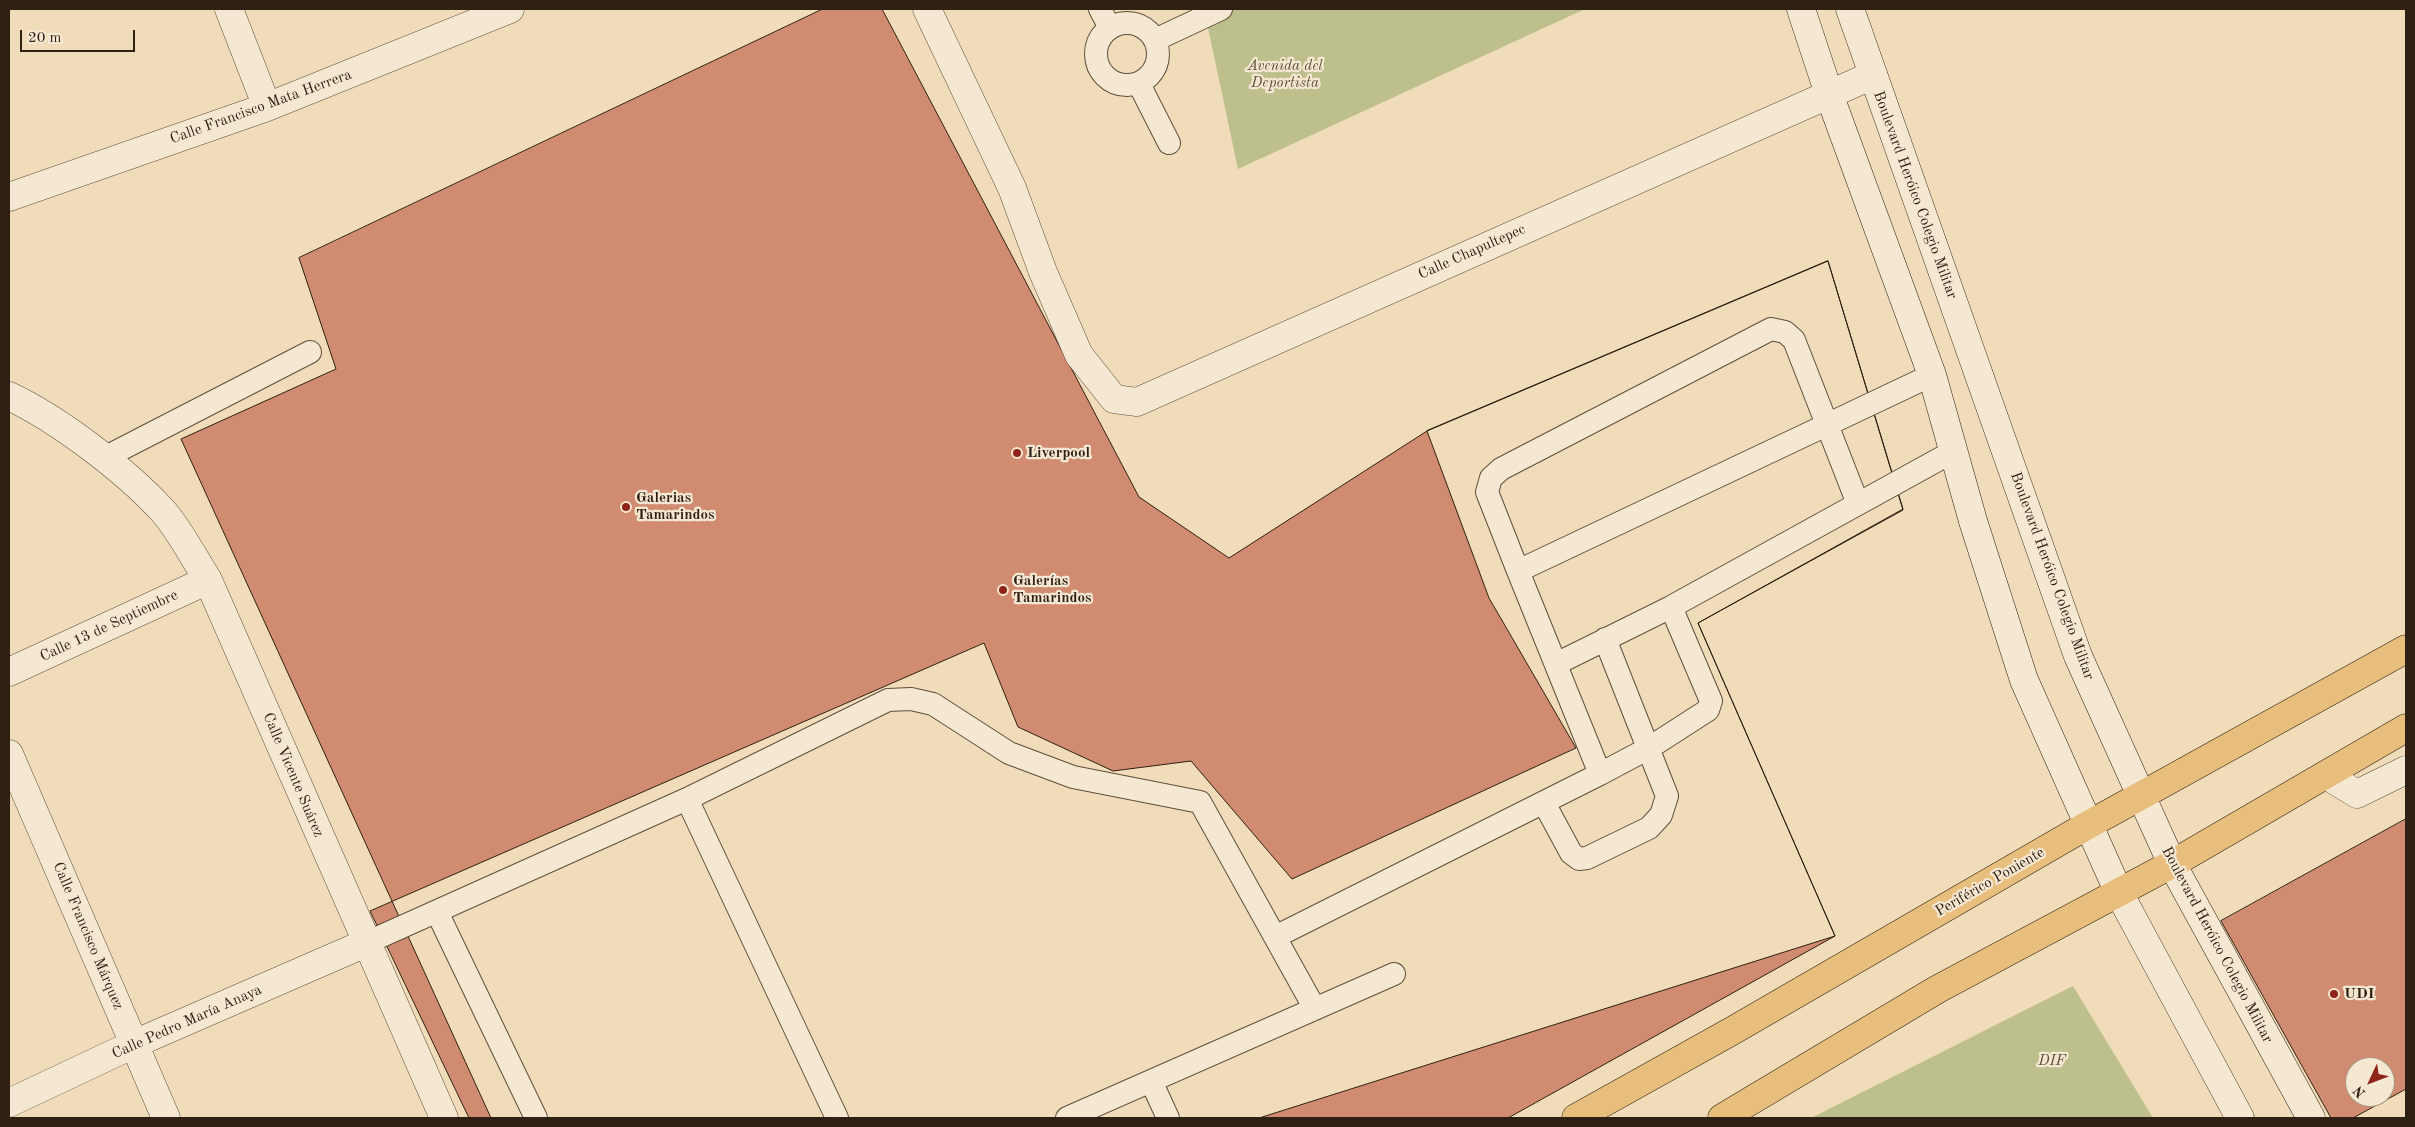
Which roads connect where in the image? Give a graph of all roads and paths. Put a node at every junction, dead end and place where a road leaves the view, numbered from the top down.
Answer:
1 (229, 9) edge
2 (510, 9) edge
3 (927, 9) edge
4 (1220, 9) edge
5 (1801, 9) edge
6 (1850, 9) edge
7 (1105, 18) edge
8 (1155, 40) junction
9 (1873, 75) junction
10 (1139, 84) junction
11 (1829, 94) junction
12 (267, 108) junction
13 (1169, 143) dead end
14 (9, 197) edge
15 (310, 352) dead end
16 (1932, 375) junction
17 (9, 396) edge
18 (1828, 424) junction
19 (1954, 451) junction
20 (104, 458) junction
21 (1858, 504) junction
22 (1518, 572) junction
23 (208, 580) junction
24 (1672, 606) junction
25 (1605, 639) junction
26 (2406, 649) edge
27 (1556, 664) junction
28 (9, 672) edge
29 (2406, 728) edge
30 (1649, 748) junction
31 (9, 754) edge
32 (2406, 770) edge
33 (1600, 774) junction
34 (2326, 775) junction
35 (2142, 796) junction
36 (687, 799) junction
37 (1544, 803) junction
38 (2088, 825) junction
39 (2172, 864) junction
40 (2119, 893) junction
41 (436, 912) junction
42 (1275, 937) junction
43 (366, 944) junction
44 (1394, 974) dead end
45 (1315, 1009) junction
46 (134, 1044) junction
47 (1151, 1081) junction
48 (9, 1103) edge
49 (1110, 1109) edge
50 (166, 1118) edge
51 (444, 1118) edge
52 (536, 1118) edge
53 (837, 1118) edge
54 (1067, 1118) edge
55 (1168, 1118) edge
56 (1576, 1118) edge
57 (1722, 1118) edge
58 (2240, 1118) edge
59 (2311, 1118) edge

1 - 12 street
2 - 12 street, Calle Francisco Mata Herrera
3 - 11 street, Calle Chapultepec
4 - 8 lane
5 - 11 street
6 - 9 street, Boulevard Heróico Colegio Militar
7 - 8 lane
7 - 10 lane
8 - 10 lane
9 - 11 street, Calle Chapultepec
9 - 35 street, Boulevard Heróico Colegio Militar
10 - 13 lane
11 - 16 street
12 - 14 street, Calle Francisco Mata Herrera
15 - 20 lane
16 - 18 lane
16 - 19 street
17 - 20 street, Calle Vicente Suárez
18 - 21 lane
18 - 22 lane
18 - 22 lane
19 - 21 lane
19 - 38 street
20 - 23 street, Calle Vicente Suárez
21 - 24 lane
22 - 27 lane
23 - 28 street, Calle 13 de Septiembre
23 - 43 street, Calle Vicente Suárez
24 - 25 lane
24 - 30 lane
25 - 27 lane
25 - 30 lane
26 - 35 main road, Periférico Poniente
27 - 33 lane
29 - 34 main road
30 - 33 lane
30 - 37 lane
31 - 46 street, Calle Francisco Márquez
32 - 34 street
33 - 37 lane
34 - 39 main road
35 - 38 main road, Periférico Poniente
35 - 39 street, Boulevard Heróico Colegio Militar
36 - 41 lane
36 - 42 lane
36 - 53 lane
37 - 42 lane
38 - 40 street
38 - 56 main road, Periférico Poniente
39 - 40 main road
39 - 59 street, Boulevard Heróico Colegio Militar
40 - 57 main road
40 - 58 street
41 - 43 lane
41 - 52 lane
42 - 45 lane
43 - 46 street, Calle Pedro María Anaya
43 - 51 street, Calle Vicente Suárez
44 - 45 lane
45 - 47 lane
46 - 48 street, Calle Pedro María Anaya
46 - 50 street, Calle Francisco Márquez
47 - 49 lane
47 - 55 lane
49 - 54 lane

